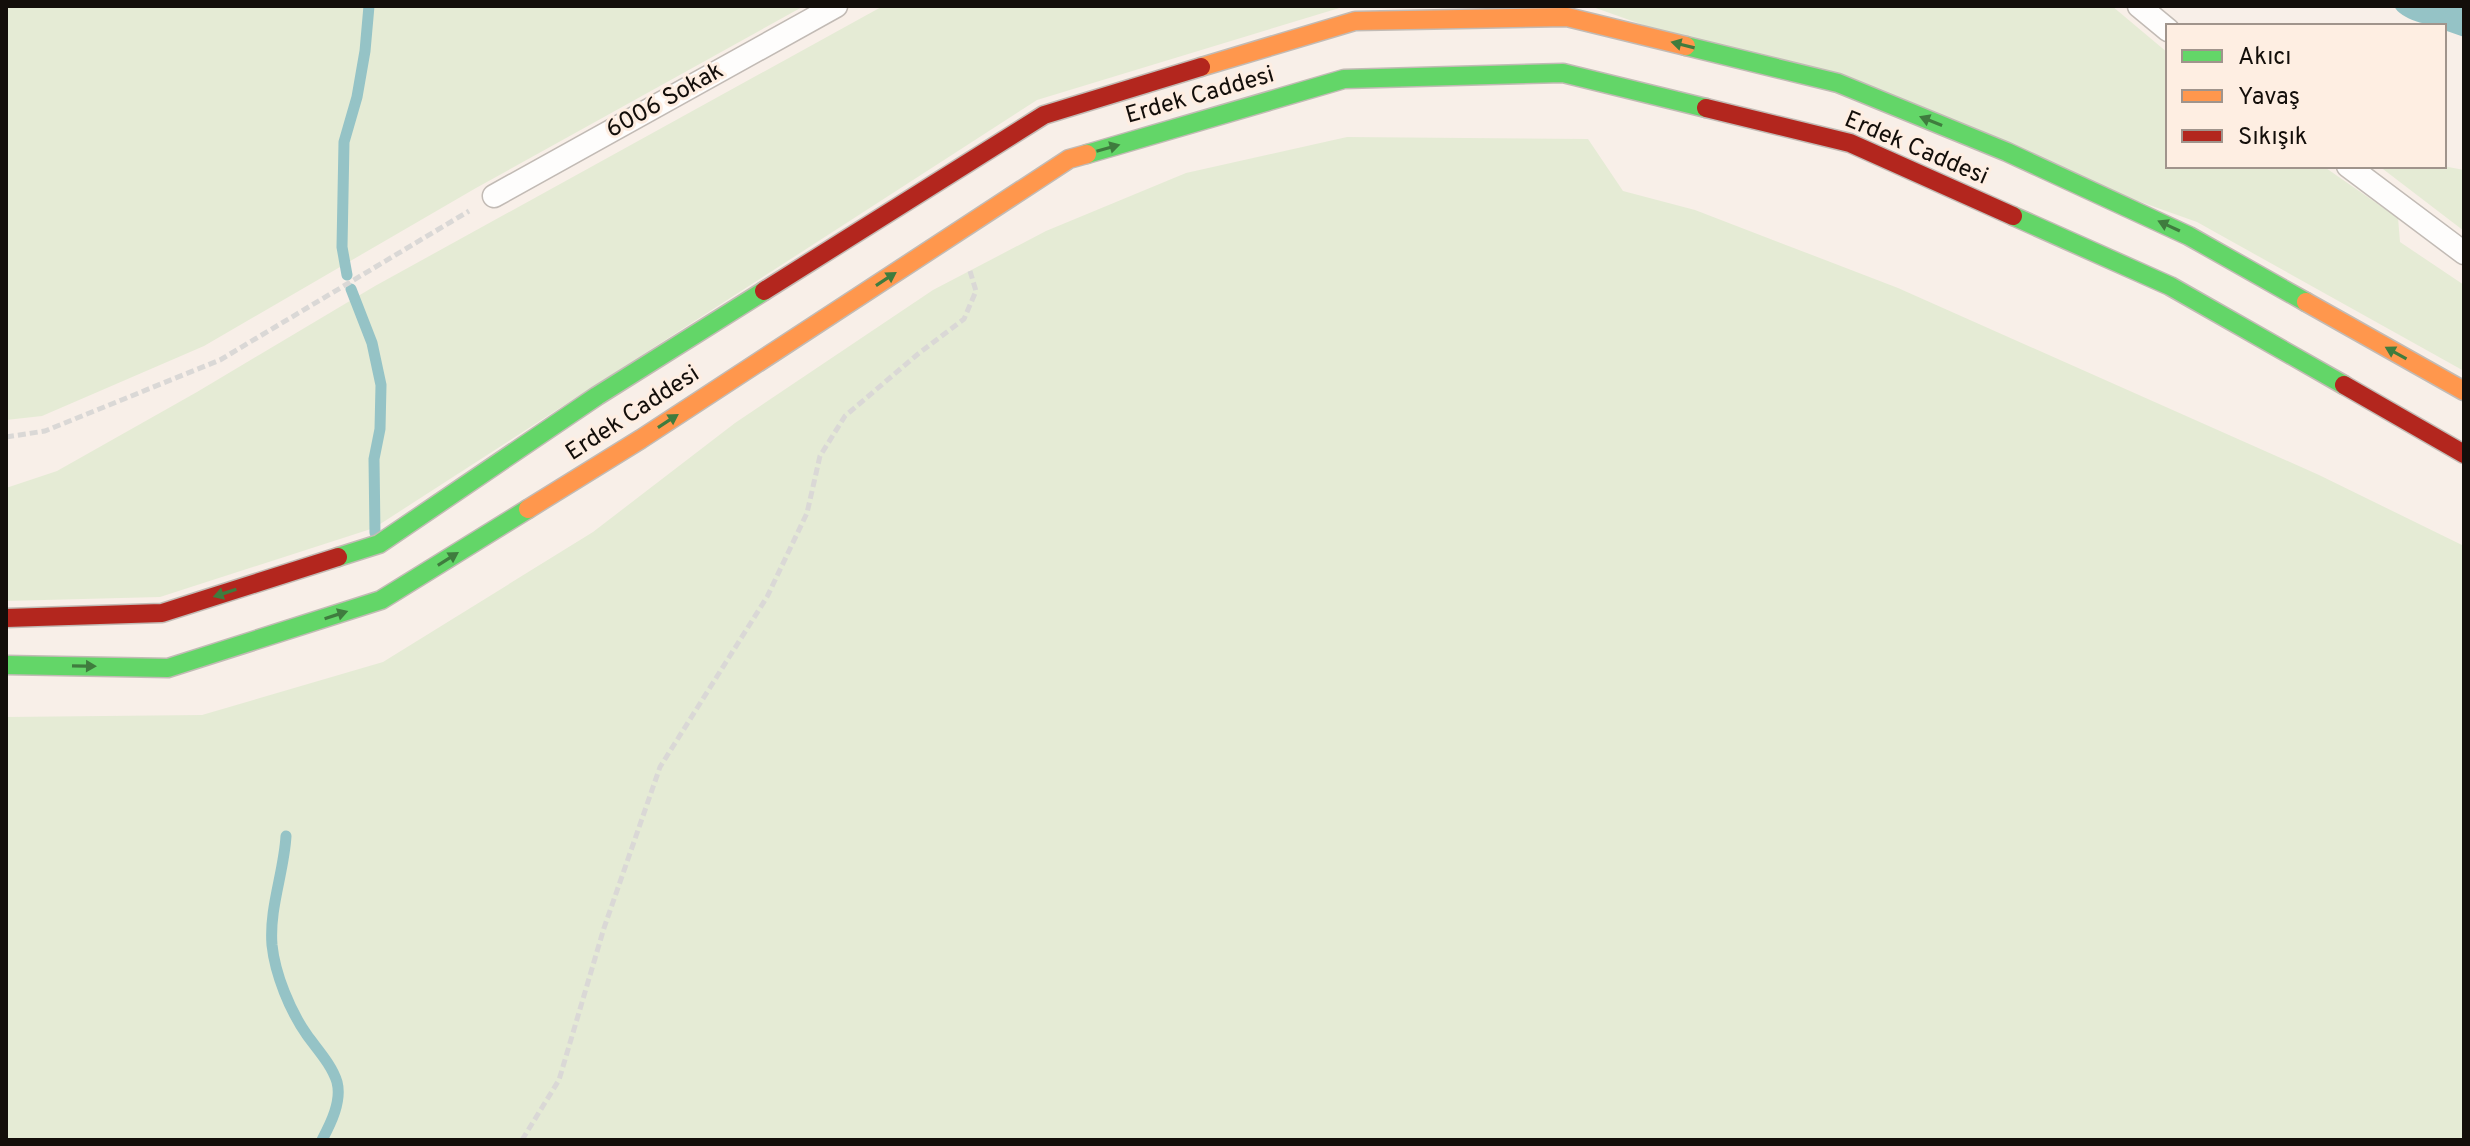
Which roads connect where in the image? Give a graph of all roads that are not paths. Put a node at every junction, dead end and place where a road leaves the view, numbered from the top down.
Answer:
1 (836, 6) edge
2 (2139, 6) edge
3 (2166, 28) edge
4 (2351, 168) edge
5 (494, 196) road end
6 (2464, 253) edge
7 (2464, 391) edge
8 (2464, 454) edge
9 (6, 618) edge
10 (6, 665) edge

1 - 5 lane, 6006 Sokak
2 - 3 lane
4 - 6 lane
7 -> 9 main road, Erdek Caddesi
10 -> 8 main road, Erdek Caddesi

